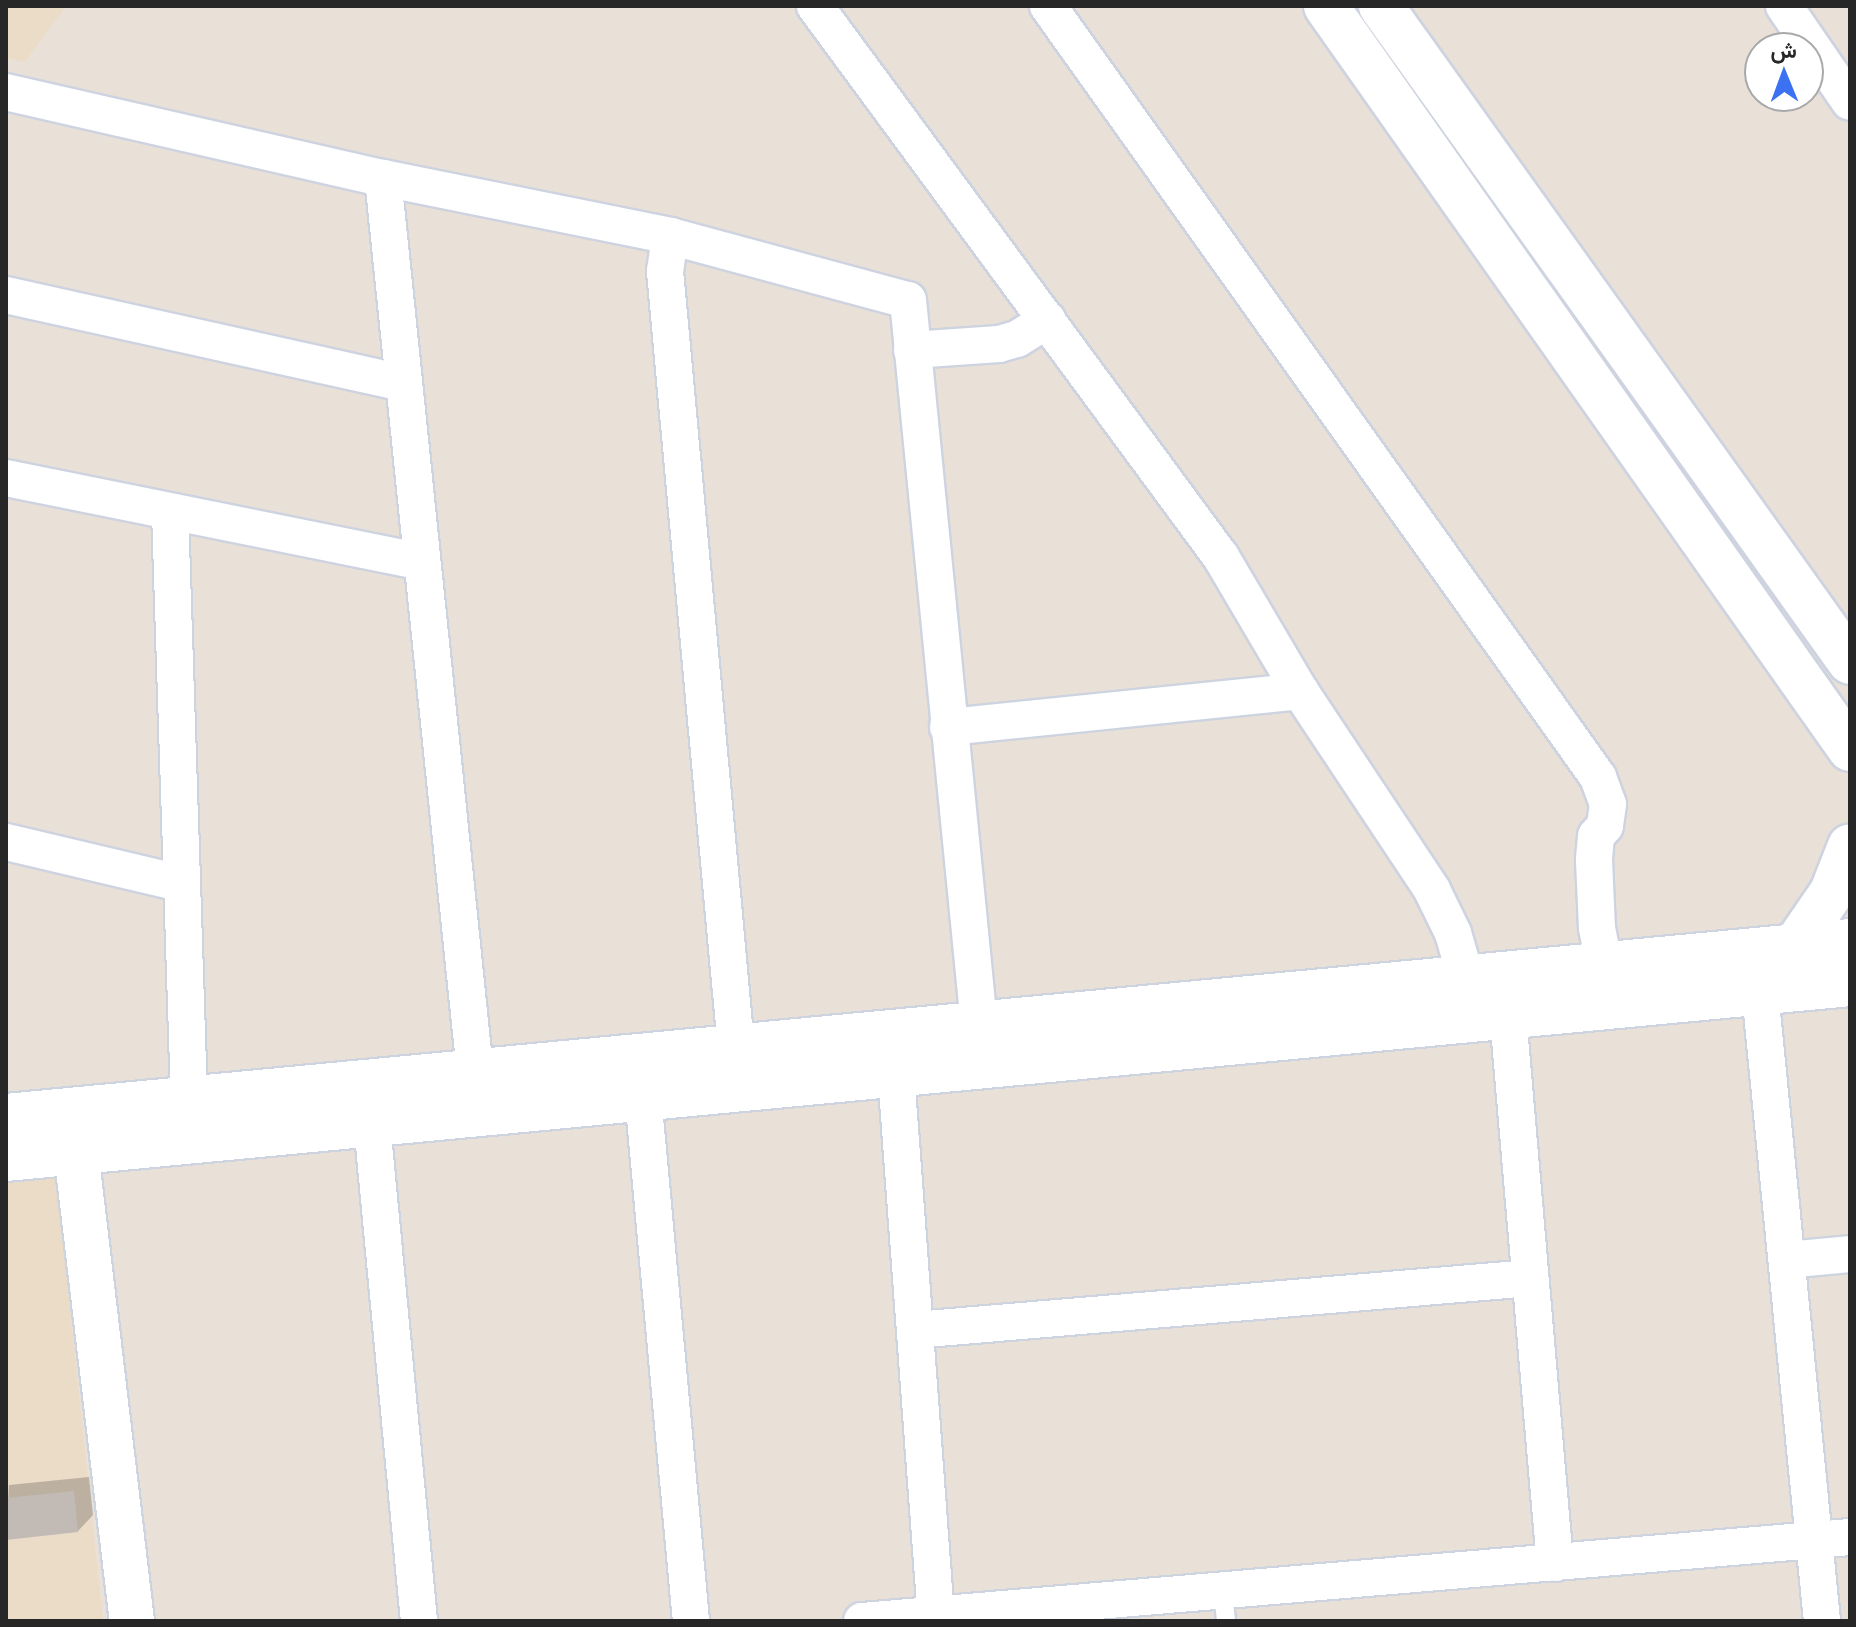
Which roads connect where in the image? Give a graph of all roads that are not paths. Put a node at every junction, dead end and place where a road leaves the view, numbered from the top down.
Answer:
1 (815, 6) edge
2 (1048, 6) edge
3 (1326, 6) edge
4 (1381, 6) edge
5 (1784, 6) edge
6 (1846, 90) edge
7 (6, 92) edge
8 (383, 178) junction
9 (670, 236) junction
10 (6, 295) edge
11 (1047, 320) junction
12 (912, 350) junction
13 (403, 383) junction
14 (6, 478) edge
15 (170, 512) junction
16 (421, 562) junction
17 (1850, 662) edge
18 (1300, 691) junction
19 (948, 727) junction
20 (1850, 749) edge
21 (6, 842) edge
22 (1850, 846) edge
23 (180, 883) junction
24 (1850, 941) edge
25 (1795, 946) junction
26 (1604, 965) junction
27 (1466, 978) junction
28 (1850, 984) edge
29 (1760, 992) junction
30 (1508, 1016) junction
31 (979, 1024) junction
32 (736, 1047) junction
33 (475, 1071) junction
34 (896, 1074) junction
35 (642, 1077) junction
36 (189, 1098) junction
37 (6, 1116) edge
38 (372, 1124) junction
39 (76, 1152) junction
40 (6, 1159) edge
41 (1850, 1254) edge
42 (1787, 1260) junction
43 (1530, 1278) junction
44 (915, 1330) junction
45 (1850, 1537) edge
46 (1814, 1540) junction
47 (1555, 1563) junction
48 (1225, 1606) edge
49 (936, 1617) junction
50 (132, 1621) edge
51 (419, 1621) edge
52 (691, 1621) edge
53 (862, 1621) edge
54 (1822, 1621) edge

1 - 11 street
2 - 26 street
3 - 20 street
4 - 17 street
5 - 6 street
7 - 8 street
8 - 9 street
8 - 13 street
9 - 12 street
9 - 32 street
10 - 13 street
11 - 12 street
11 - 18 street
12 - 19 street
13 - 16 street
14 - 15 street
15 - 16 street
15 - 23 street
16 - 33 street
18 - 19 street
18 - 27 street
19 - 31 street
21 - 23 street
22 - 25 street
23 - 36 street
24 - 25 street
25 - 26 street
26 - 27 street
27 - 31 street
28 - 29 street
29 - 30 street
29 - 42 street
30 - 34 street
30 - 43 street
31 - 32 street
32 - 35 street
33 - 35 street
33 - 36 street
34 - 35 street
34 - 44 street
35 - 38 street
35 - 52 street
36 - 37 street
38 - 39 street
38 - 51 street
39 - 40 street
39 - 50 street
41 - 42 street
42 - 46 street
43 - 44 street
43 - 47 street
44 - 49 street
45 - 46 street
46 - 47 street
46 - 54 street
47 - 48 street
48 - 49 street
49 - 53 street

